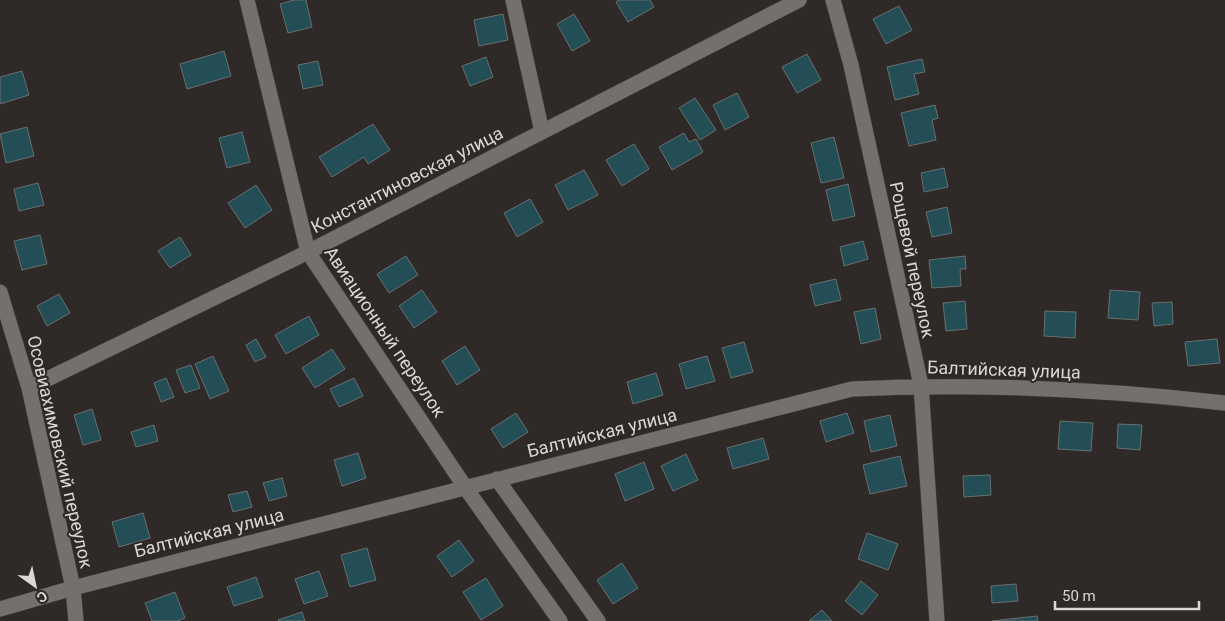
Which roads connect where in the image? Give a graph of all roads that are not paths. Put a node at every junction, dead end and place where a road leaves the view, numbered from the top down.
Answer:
1 (247, 0) edge
2 (513, 0) edge
3 (799, 0) edge
4 (832, 0) edge
5 (542, 132) junction
6 (308, 252) junction
7 (0, 292) edge
8 (921, 385) junction
9 (29, 388) junction
10 (1225, 403) edge
11 (497, 479) junction
12 (465, 487) junction
13 (73, 588) junction
14 (0, 609) edge
15 (76, 621) edge
16 (560, 621) edge
17 (598, 621) edge
18 (936, 621) edge

1 - 6 street, Авиационный переулок
2 - 5 street
3 - 5 street, Константиновская улица
4 - 8 street, Рощевой переулок
5 - 6 street, Константиновская улица
6 - 9 street, Константиновская улица
6 - 12 street, Авиационный переулок
7 - 9 street, Осовиахимовский переулок
8 - 10 street, Балтийская улица
8 - 11 street, Балтийская улица
8 - 18 street, Рощевой переулок
9 - 13 street, Осовиахимовский переулок
11 - 12 street, Балтийская улица
11 - 17 street
12 - 13 street, Балтийская улица
12 - 16 street, Авиационный переулок
13 - 14 street, Балтийская улица
13 - 15 street, Осовиахимовский переулок

